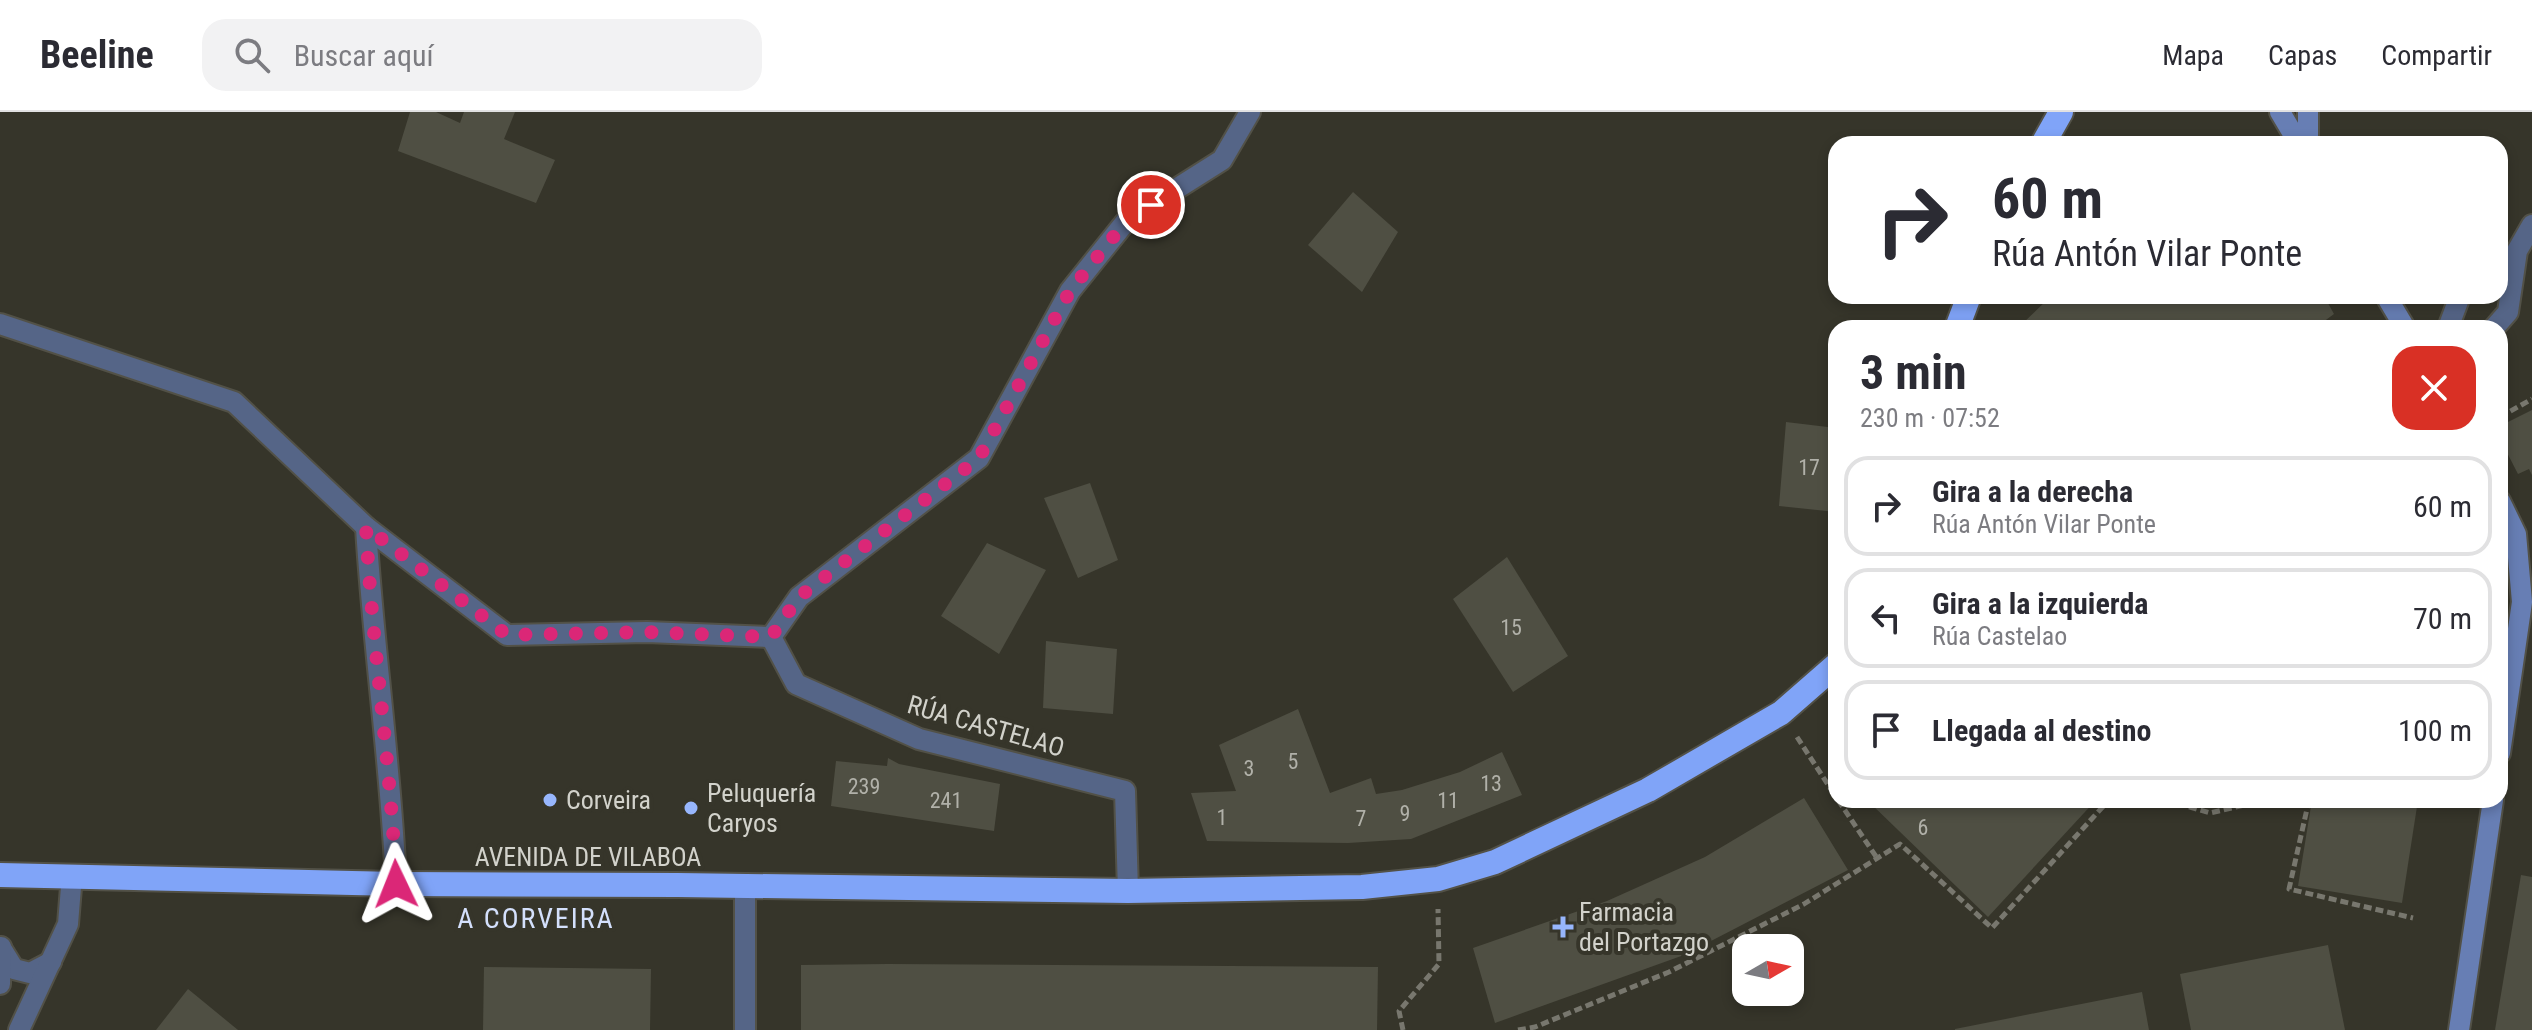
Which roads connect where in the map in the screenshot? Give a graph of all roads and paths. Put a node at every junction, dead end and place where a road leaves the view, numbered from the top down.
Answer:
1 (1250, 112) edge
2 (2061, 112) edge
3 (2280, 112) edge
4 (2308, 112) edge
5 (2048, 136) edge
6 (2294, 136) edge
7 (2308, 136) edge
8 (2532, 225) edge
9 (2508, 254) edge
10 (0, 324) edge
11 (2532, 399) edge
12 (2508, 412) edge
13 (2508, 518) edge
14 (366, 527) junction
15 (771, 637) junction
16 (1828, 672) edge
17 (2508, 698) edge
18 (1781, 713) junction
19 (1828, 784) edge
20 (1844, 808) edge
21 (2102, 808) edge
22 (2193, 808) edge
23 (2232, 808) edge
24 (2307, 808) edge
25 (2492, 808) edge
26 (1877, 858) junction
27 (0, 875) edge
28 (72, 875) junction
29 (1438, 879) junction
30 (396, 884) junction
31 (745, 886) junction
32 (1128, 891) junction
33 (2413, 918) dead end
34 (0, 946) edge
35 (51, 962) junction
36 (0, 984) edge
37 (19, 1030) edge
38 (745, 1030) edge
39 (1403, 1030) edge
40 (1518, 1030) edge
41 (2459, 1030) edge

1 - 15 street
2 - 5 highway
3 - 6 street
4 - 7 street
8 - 9 street
10 - 14 street
11 - 12 path
13 - 17 street
14 - 15 street
14 - 30 street
15 - 32 street, RÚA CASTELAO
16 - 18 highway, AVENIDA DE VILABOA
18 - 19 path
18 - 29 highway, AVENIDA DE VILABOA
20 - 26 path
21 - 26 path
22 - 23 path
24 - 33 path
25 - 41 street
26 - 40 path
27 - 28 highway, AVENIDA DE VILABOA
28 - 30 highway, AVENIDA DE VILABOA
28 - 35 street
29 - 32 highway, AVENIDA DE VILABOA
29 - 39 path
30 - 31 highway, AVENIDA DE VILABOA
31 - 32 highway, AVENIDA DE VILABOA
31 - 38 street
34 - 35 street
34 - 36 street
35 - 37 street

